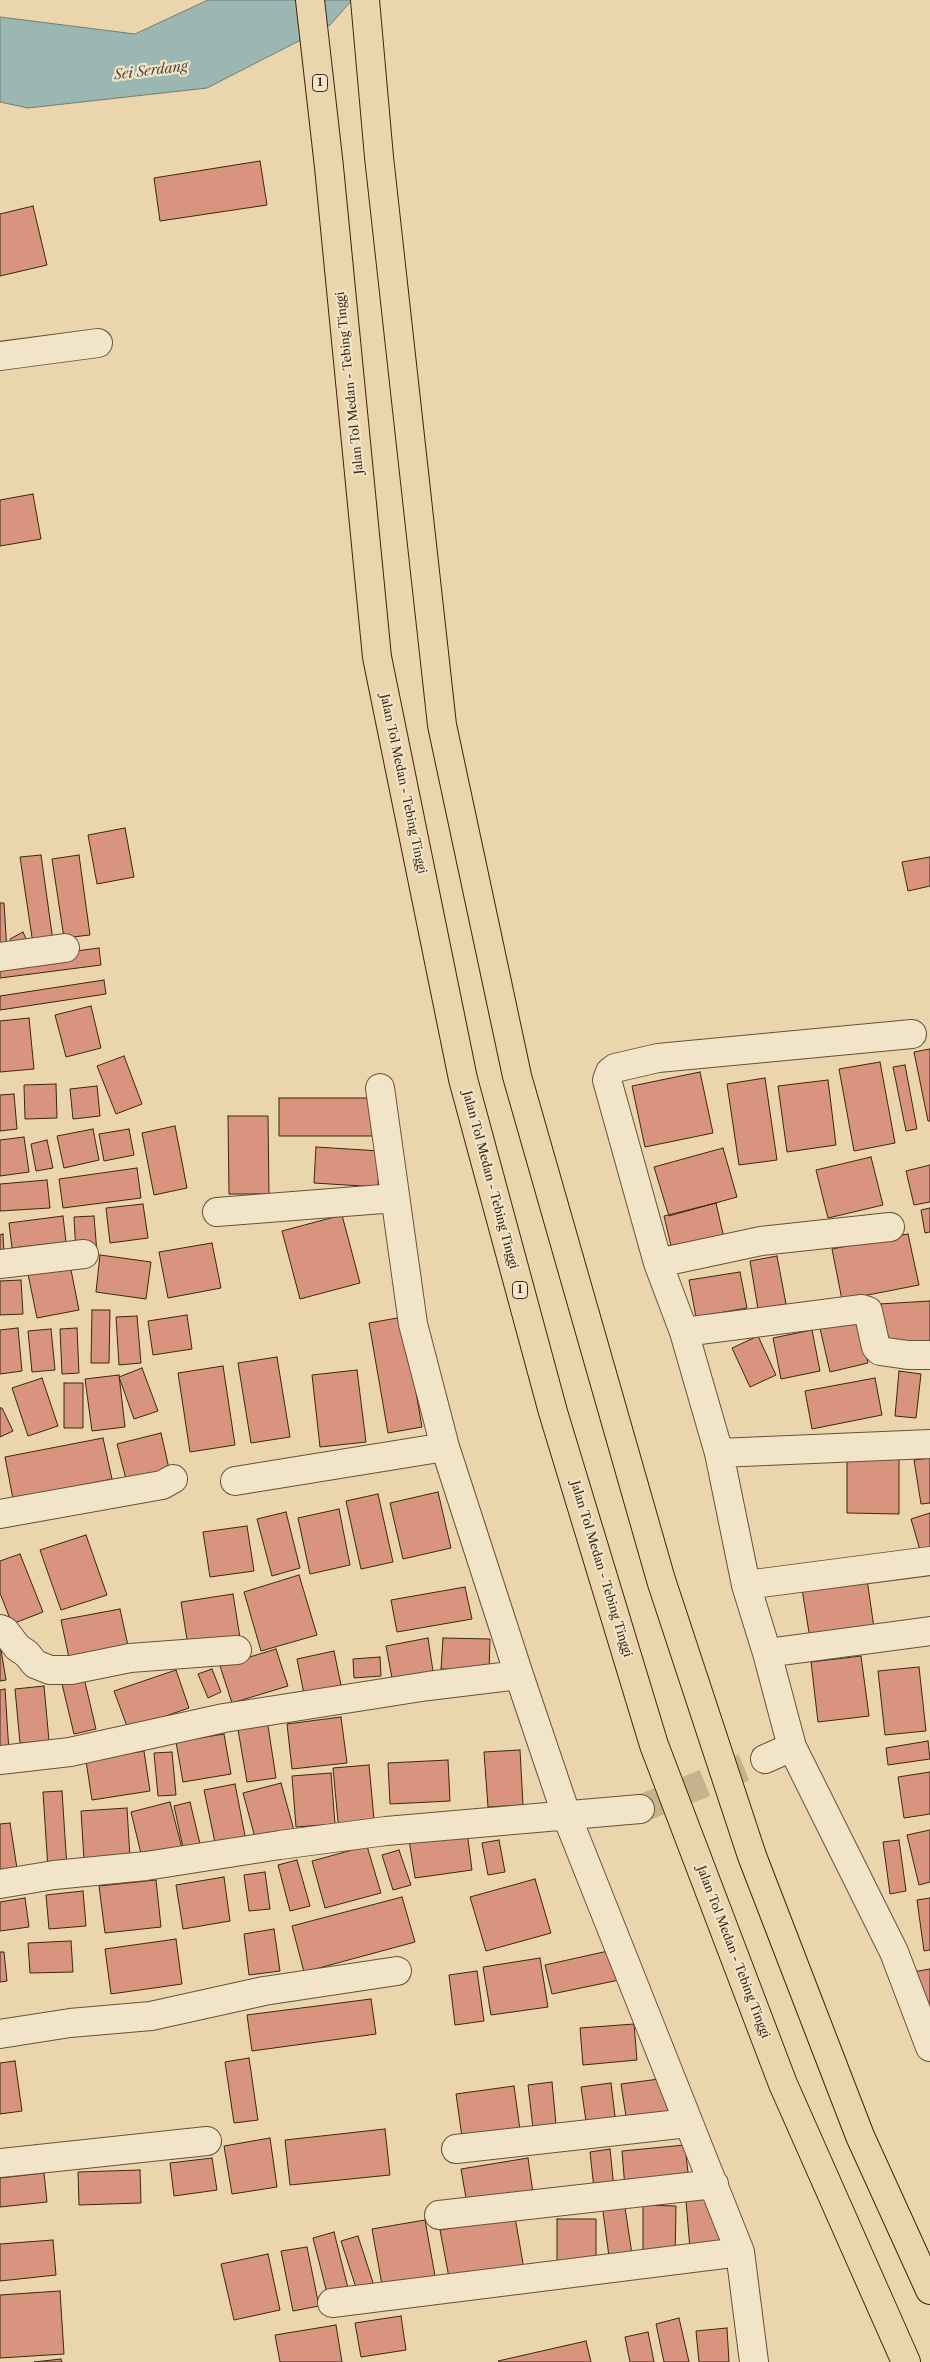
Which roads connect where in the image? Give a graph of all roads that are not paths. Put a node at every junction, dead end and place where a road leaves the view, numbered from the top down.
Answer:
1 (310, 0) edge
2 (365, 0) edge
3 (98, 342) dead end
4 (0, 356) edge
5 (65, 948) dead end
6 (0, 957) edge
7 (912, 1034) dead end
8 (380, 1088) dead end
9 (395, 1198) junction
10 (217, 1212) dead end
11 (890, 1227) dead end
12 (84, 1254) dead end
13 (658, 1262) junction
14 (0, 1264) edge
15 (684, 1332) junction
16 (930, 1355) edge
17 (930, 1444) edge
18 (445, 1447) junction
19 (719, 1453) junction
20 (173, 1479) dead end
21 (235, 1480) dead end
22 (0, 1514) edge
23 (930, 1561) edge
24 (746, 1585) junction
25 (0, 1630) edge
26 (930, 1631) edge
27 (237, 1650) dead end
28 (767, 1653) junction
29 (518, 1676) junction
30 (792, 1747) junction
31 (765, 1759) tunnel mouth
32 (0, 1760) edge
33 (640, 1808) tunnel mouth
34 (566, 1814) junction
35 (0, 1884) edge
36 (397, 1972) dead end
37 (0, 2034) edge
38 (930, 2047) edge
39 (688, 2123) junction
40 (207, 2141) dead end
41 (456, 2149) dead end
42 (0, 2162) edge
43 (714, 2184) junction
44 (439, 2215) dead end
45 (740, 2252) junction
46 (930, 2290) edge
47 (332, 2303) dead end
48 (754, 2362) edge
49 (906, 2362) edge

1 - 49 highway, Jalan Tol Medan - Tebing Tinggi / 1
2 - 46 highway
3 - 4 street
5 - 6 street
7 - 13 street
8 - 9 street
9 - 10 street
9 - 18 street
11 - 13 street
12 - 14 street
13 - 15 street
15 - 16 street
15 - 19 street
17 - 19 street
18 - 21 street
18 - 29 street
19 - 24 street
20 - 22 street
23 - 24 street
24 - 28 street
25 - 27 street
26 - 28 street
28 - 30 street
29 - 32 street
29 - 34 street
30 - 31 street
30 - 38 street
33 - 34 street
34 - 35 street
34 - 39 street
36 - 37 street
39 - 41 street
39 - 43 street
40 - 42 street
43 - 44 street
43 - 45 street
45 - 47 street
45 - 48 street

